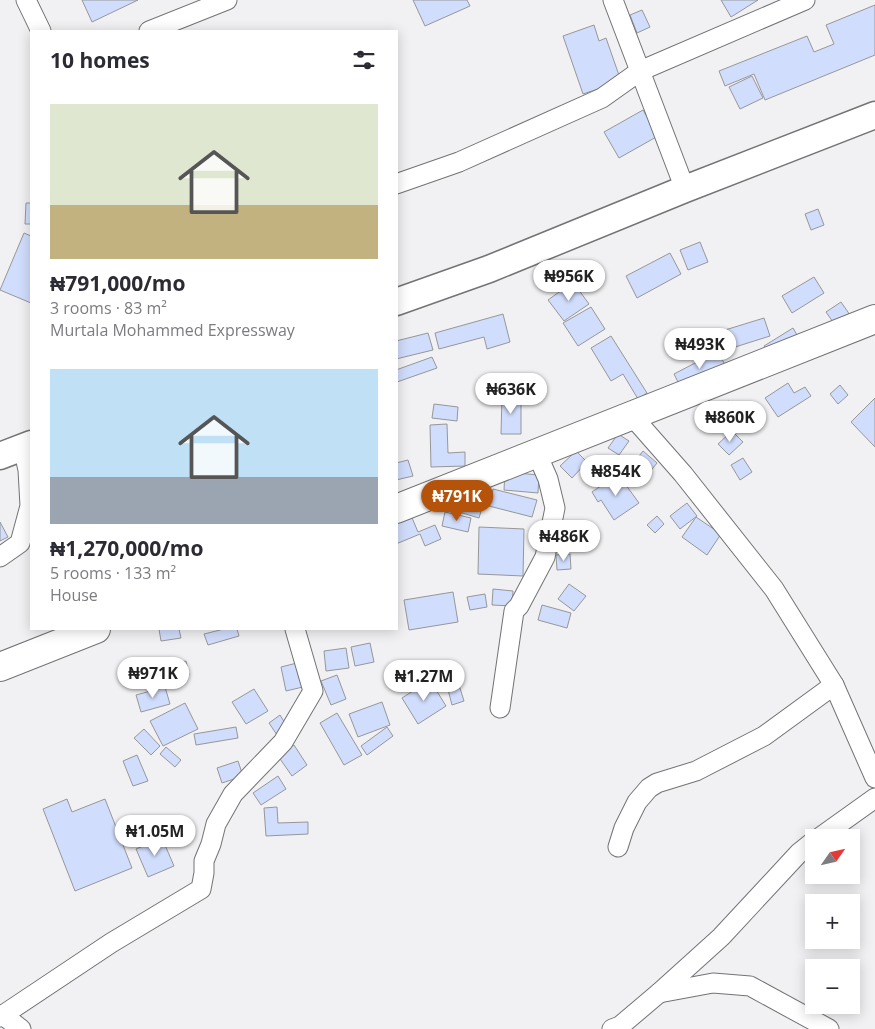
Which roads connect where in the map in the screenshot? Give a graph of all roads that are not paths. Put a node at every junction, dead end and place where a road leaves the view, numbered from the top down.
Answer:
1 (26, 0) edge
2 (227, 0) edge
3 (614, 0) edge
4 (805, 0) edge
5 (41, 30) edge
6 (152, 30) edge
7 (640, 71) junction
8 (875, 115) edge
9 (398, 183) edge
10 (685, 189) junction
11 (398, 301) edge
12 (875, 319) edge
13 (632, 416) junction
14 (18, 449) edge
15 (538, 454) junction
16 (398, 509) edge
17 (0, 557) edge
18 (93, 630) edge
19 (295, 630) edge
20 (0, 667) edge
21 (834, 685) junction
22 (500, 708) dead end
23 (875, 778) edge
24 (875, 798) edge
25 (832, 829) edge
26 (618, 847) dead end
27 (805, 849) edge
28 (660, 994) junction
29 (1, 1016) edge
30 (21, 1029) edge
31 (612, 1029) edge
32 (829, 1029) edge

1 - 5 street
2 - 6 street
3 - 7 street
4 - 7 street
7 - 9 street
7 - 10 street
8 - 10 main road
10 - 11 main road
12 - 13 main road
13 - 15 main road
13 - 21 street
14 - 17 street
15 - 16 main road
15 - 22 street
18 - 20 main road
19 - 29 street
21 - 23 street
21 - 26 street
24 - 25 street
27 - 28 street
28 - 31 street
28 - 32 street
29 - 30 street

